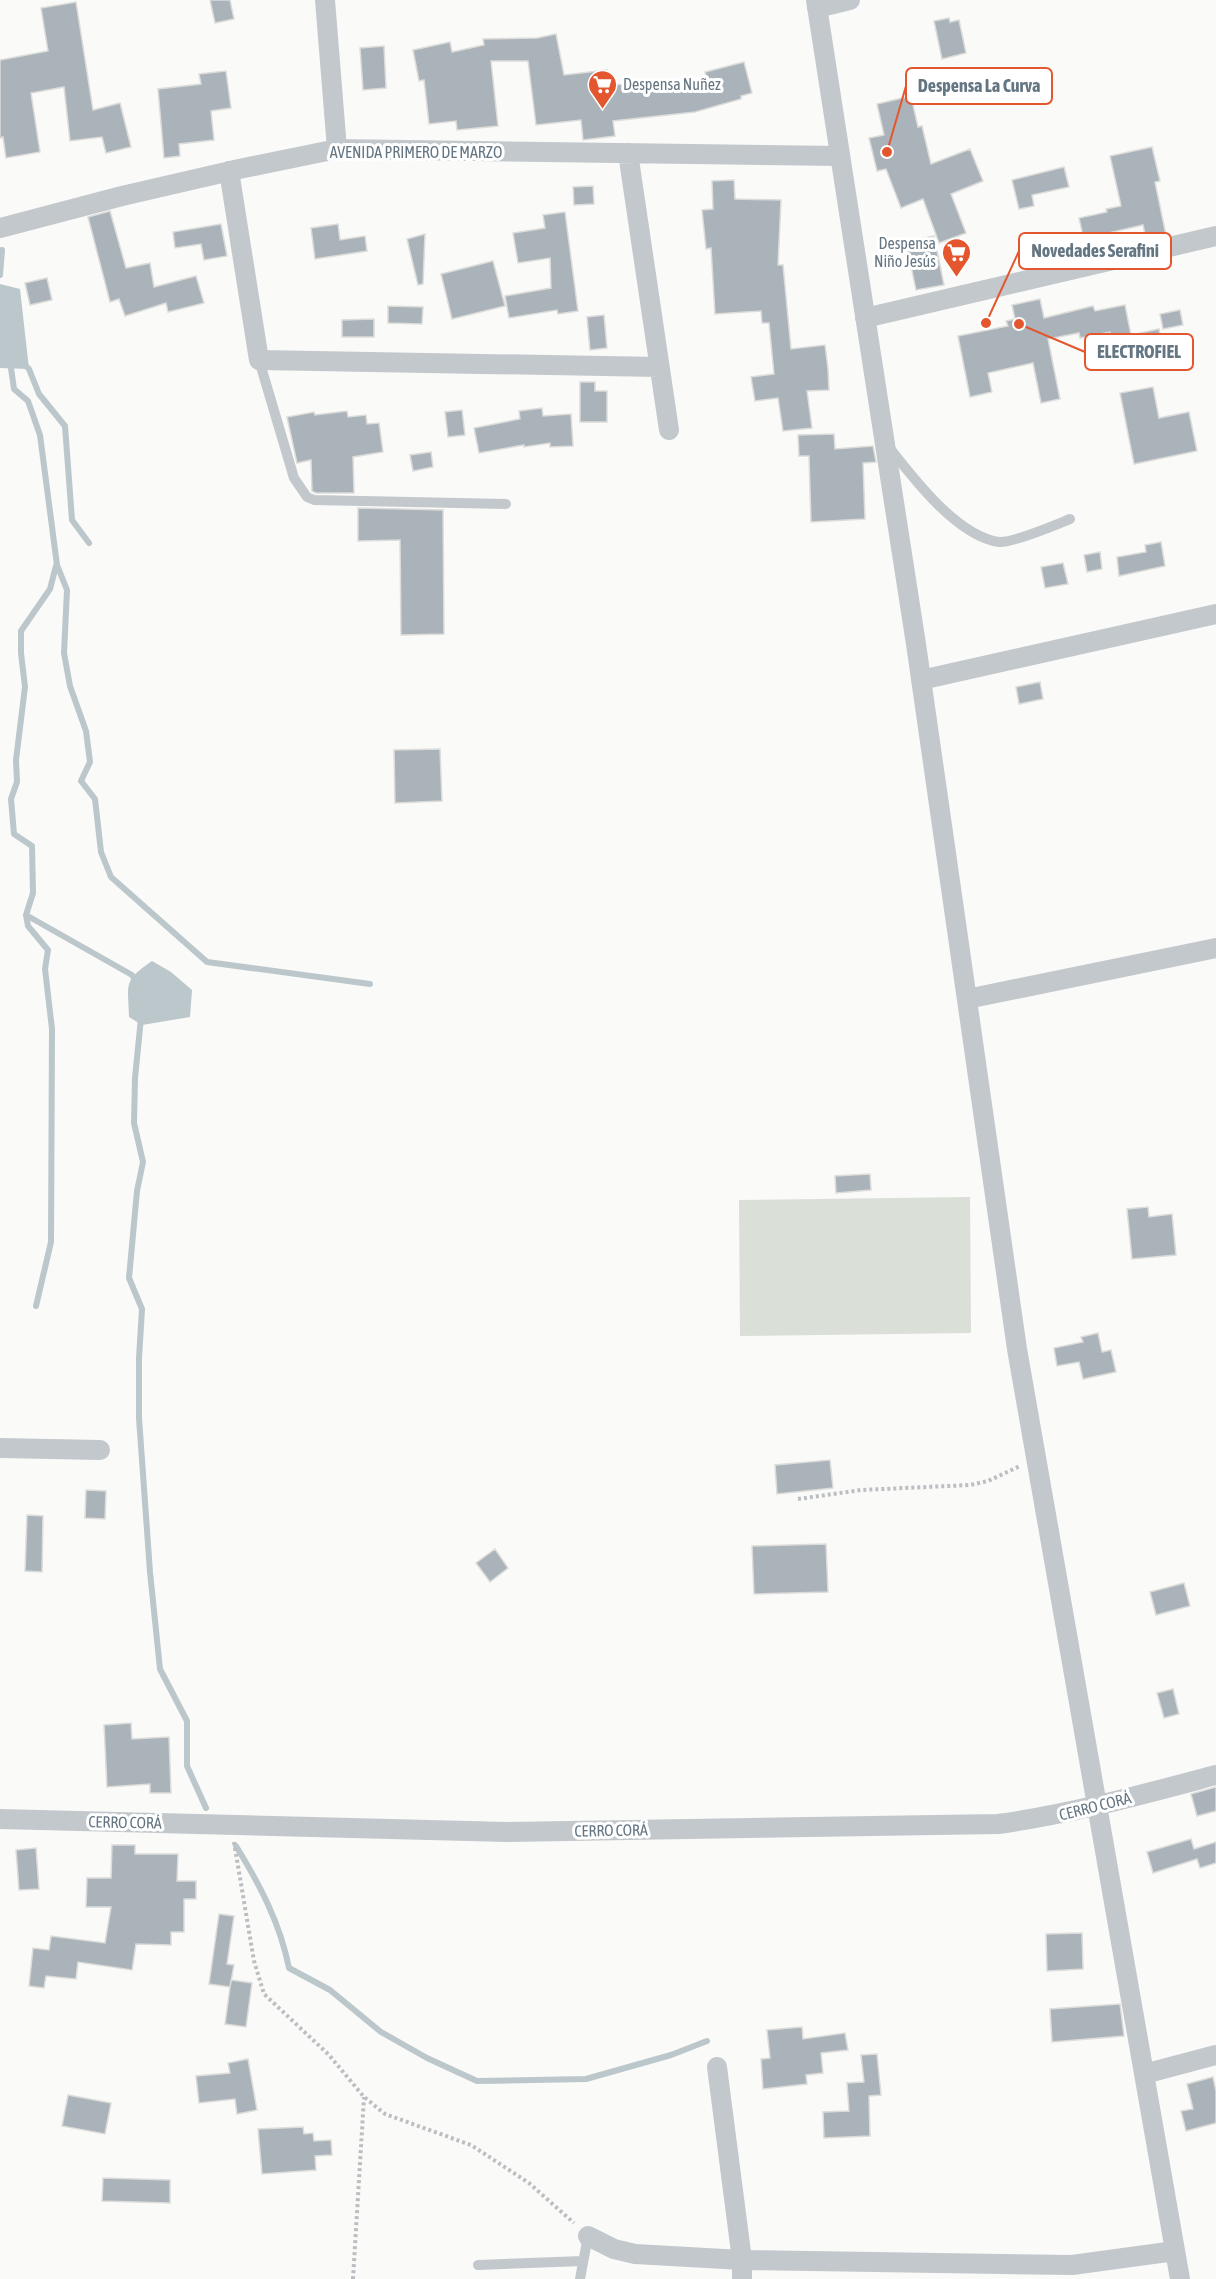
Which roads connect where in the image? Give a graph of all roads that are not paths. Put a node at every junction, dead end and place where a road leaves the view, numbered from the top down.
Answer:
1 (326, 0) edge
2 (850, 0) edge
3 (816, 4) edge
4 (337, 149) junction
5 (628, 153) junction
6 (840, 156) junction
7 (229, 171) junction
8 (0, 228) edge
9 (1216, 236) edge
10 (865, 318) junction
11 (259, 360) junction
12 (659, 367) junction
13 (669, 430) dead end
14 (884, 441) junction
15 (506, 504) dead end
16 (1070, 519) dead end
17 (1216, 614) edge
18 (921, 680) junction
19 (1216, 948) edge
20 (967, 999) junction
21 (0, 1448) edge
22 (100, 1450) dead end
23 (1216, 1775) edge
24 (1097, 1806) junction
25 (0, 1819) edge
26 (1216, 2055) edge
27 (717, 2067) dead end
28 (1144, 2074) junction
29 (588, 2236) joint
30 (1175, 2251) junction
31 (583, 2261) junction
32 (478, 2265) dead end
33 (742, 2269) edge
34 (580, 2279) edge
35 (1180, 2279) edge

1 - 4 street
2 - 3 street
3 - 6 street
4 - 5 street, AVENIDA PRIMERO DE MARZO
4 - 7 street, AVENIDA PRIMERO DE MARZO
5 - 6 street, AVENIDA PRIMERO DE MARZO
5 - 12 street
6 - 10 street
7 - 8 street, AVENIDA PRIMERO DE MARZO
7 - 11 street
9 - 10 street
10 - 14 street
11 - 12 street
11 - 15 lane
12 - 13 street
14 - 16 lane
14 - 18 street
17 - 18 street
18 - 20 street
19 - 20 street
20 - 24 street
21 - 22 street
23 - 24 street, CERRO CORÁ
24 - 25 street, CERRO CORÁ
24 - 28 street
26 - 28 street
27 - 33 street
28 - 30 street
29 - 31 lane
29 - 33 street
30 - 33 street
30 - 35 street
31 - 32 lane
31 - 34 lane

